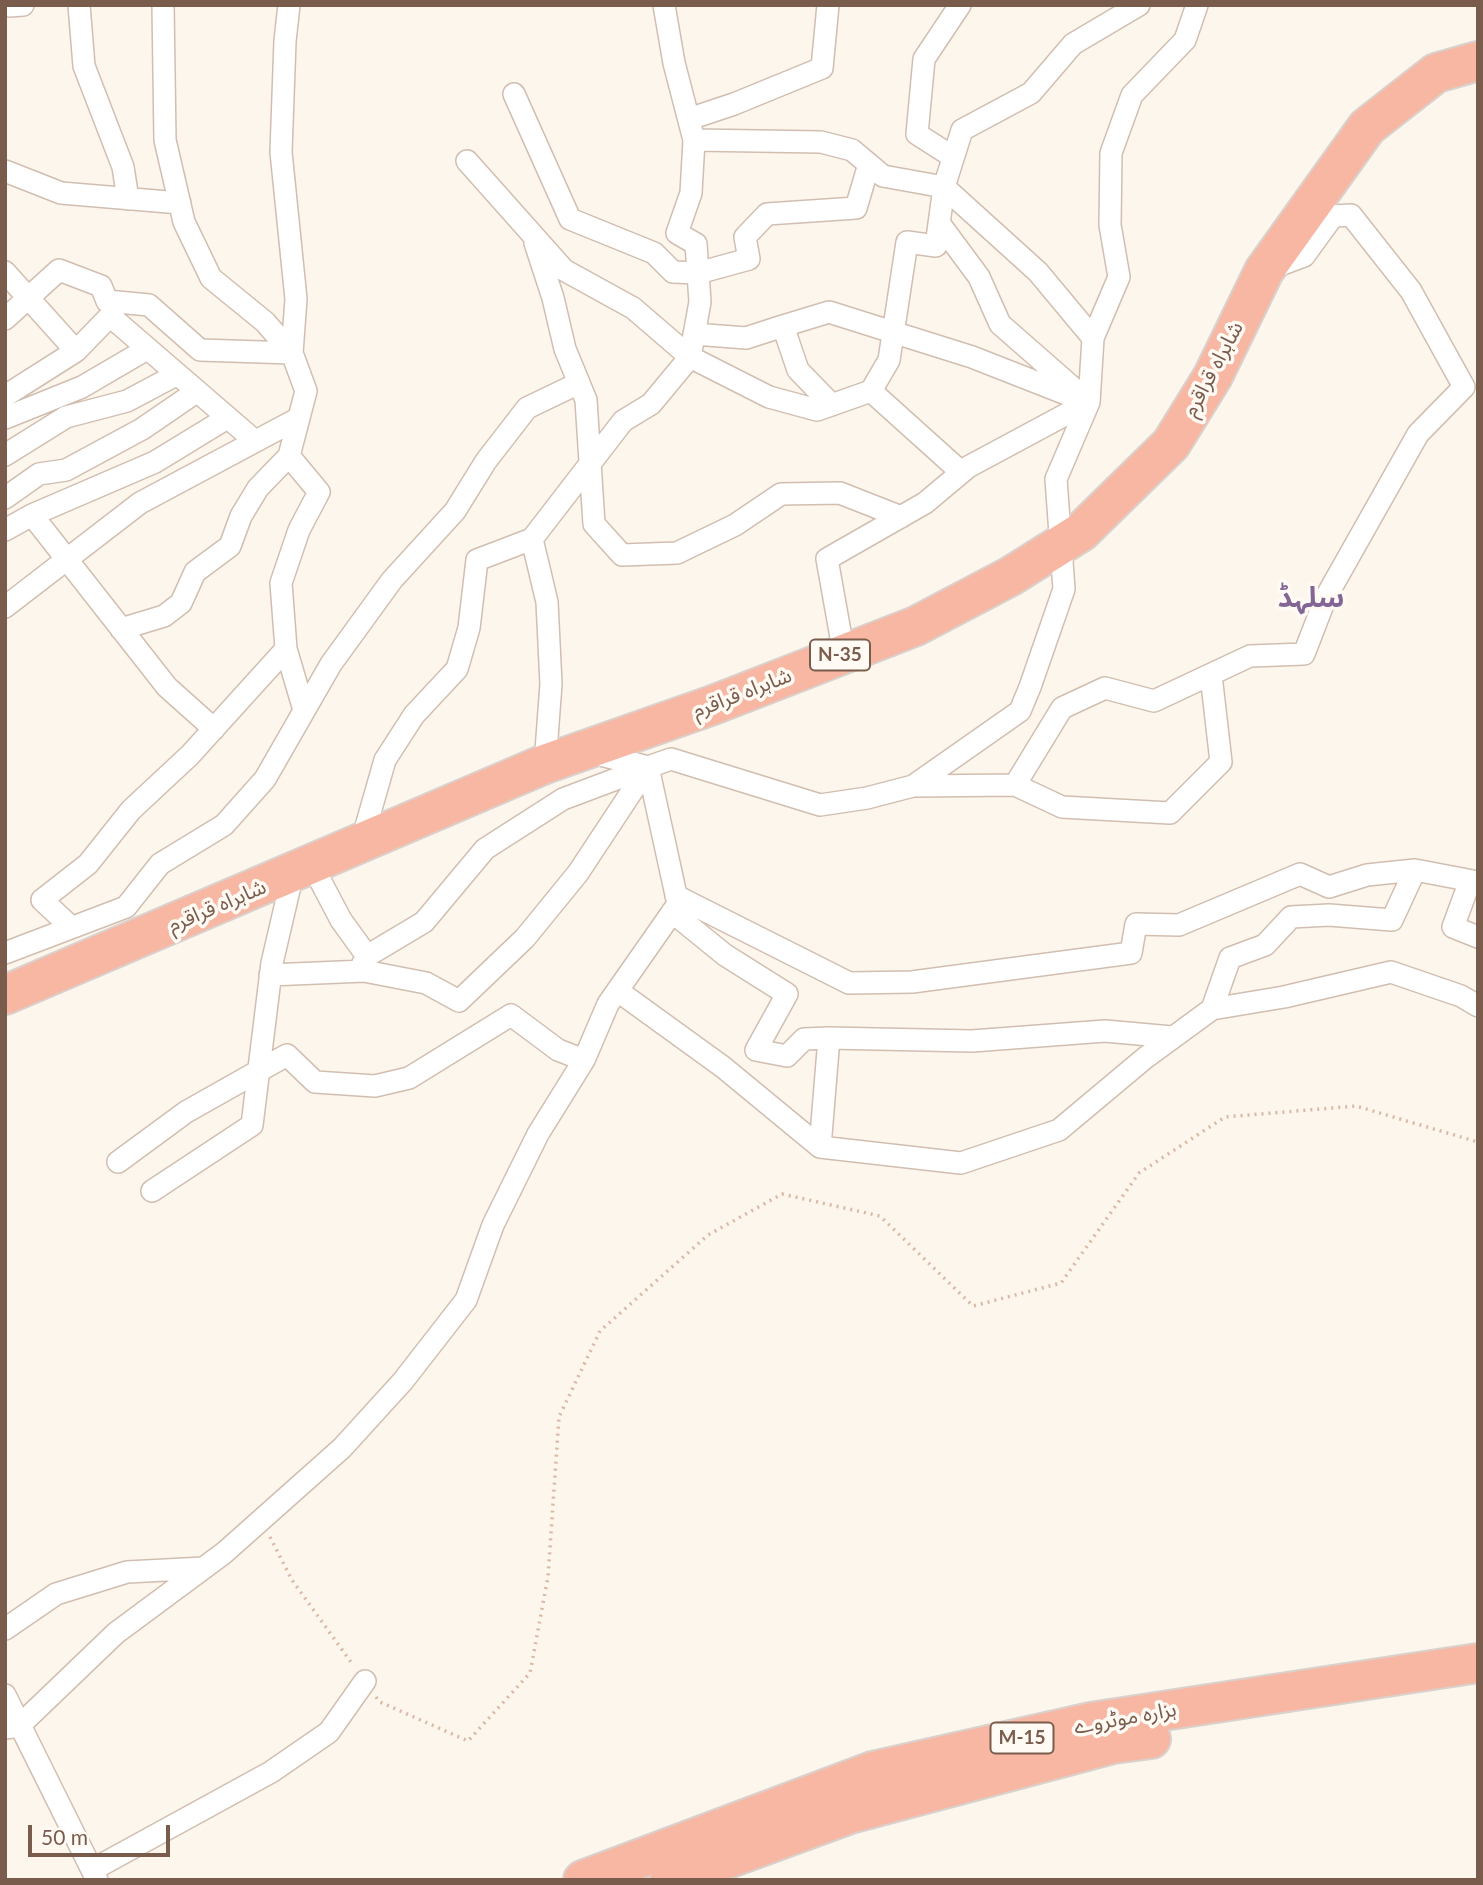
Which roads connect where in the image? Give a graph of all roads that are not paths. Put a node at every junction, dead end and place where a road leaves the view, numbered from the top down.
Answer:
1 (23, 5) edge
2 (79, 5) edge
3 (163, 5) edge
4 (289, 5) edge
5 (664, 5) edge
6 (828, 5) edge
7 (960, 5) edge
8 (1139, 5) edge
9 (1197, 5) edge
10 (9, 6) edge
11 (1478, 61) edge
12 (514, 94) dead end
13 (689, 119) junction
14 (694, 140) junction
15 (953, 157) junction
16 (467, 161) dead end
17 (869, 164) junction
18 (5, 171) edge
19 (944, 187) junction
20 (128, 199) junction
21 (180, 203) junction
22 (939, 223) junction
23 (531, 233) junction
24 (1264, 271) junction
25 (5, 272) edge
26 (698, 273) junction
27 (29, 298) junction
28 (5, 319) edge
29 (783, 326) junction
30 (893, 332) junction
31 (694, 334) junction
32 (1093, 338) junction
33 (147, 349) junction
34 (76, 351) junction
35 (292, 354) junction
36 (690, 358) junction
37 (176, 375) junction
38 (579, 383) junction
39 (871, 391) junction
40 (196, 392) junction
41 (5, 396) edge
42 (1089, 402) junction
43 (832, 405) junction
44 (5, 418) edge
45 (227, 418) junction
46 (299, 418) junction
47 (255, 440) junction
48 (5, 455) edge
49 (289, 456) junction
50 (591, 464) junction
51 (961, 471) junction
52 (5, 498) edge
53 (32, 515) junction
54 (901, 517) junction
55 (5, 530) edge
56 (532, 538) junction
57 (1060, 545) junction
58 (66, 559) junction
59 (5, 607) edge
60 (121, 629) junction
61 (286, 649) junction
62 (844, 654) junction
63 (1211, 675) junction
64 (304, 709) junction
65 (214, 729) junction
66 (584, 751) junction
67 (545, 764) junction
68 (648, 766) junction
69 (1015, 785) junction
70 (913, 786) junction
71 (361, 844) junction
72 (303, 869) junction
73 (1415, 870) junction
74 (1474, 882) edge
75 (674, 904) junction
76 (71, 927) junction
77 (1478, 937) edge
78 (5, 953) edge
79 (363, 963) junction
80 (270, 975) junction
81 (618, 991) junction
82 (5, 995) edge
83 (1478, 1006) edge
84 (1212, 1009) junction
85 (1172, 1037) junction
86 (829, 1038) junction
87 (584, 1060) junction
88 (259, 1069) junction
89 (820, 1147) junction
90 (118, 1162) dead end
91 (152, 1191) dead end
92 (204, 1568) junction
93 (5, 1629) edge
94 (1478, 1663) edge
95 (365, 1681) road end
96 (1478, 1687) edge
97 (5, 1695) edge
98 (12, 1727) edge
99 (94, 1875) edge
100 (583, 1880) edge
101 (670, 1880) edge

1 - 10 street
2 - 20 street
3 - 21 street
4 - 35 street
5 - 13 street
6 - 13 street
7 - 15 street
8 - 15 street
9 - 32 street
11 - 24 highway, شاہراہ قراقرم / N-35
12 - 26 street
13 - 14 street
14 - 17 street
14 - 26 street
15 - 19 street
16 - 23 street
17 - 19 street
17 - 26 street
18 - 20 street
19 - 22 street
19 - 32 street
20 - 21 street
21 - 35 street
22 - 30 street
22 - 42 street
23 - 36 street
23 - 38 street
24 - 57 highway, شاہراہ قراقرم / N-35
24 - 63 street
25 - 27 street
26 - 31 street
27 - 28 street
27 - 34 street
27 - 35 street
29 - 30 street
29 - 31 street
29 - 43 street
30 - 39 street
30 - 42 street
31 - 36 street
32 - 42 street
33 - 34 street
33 - 37 street
33 - 44 street
34 - 41 street
35 - 46 street
36 - 43 street
36 - 50 street
37 - 40 street
37 - 48 street
38 - 50 street
38 - 64 street
39 - 43 street
39 - 51 street
40 - 45 street
40 - 52 street
42 - 51 street
42 - 57 street
45 - 47 street
45 - 53 street
46 - 47 street
46 - 49 street
47 - 58 street
49 - 60 street
49 - 61 street
50 - 54 street
50 - 56 street
51 - 54 street
53 - 55 street
53 - 58 street
54 - 62 street
56 - 67 street
56 - 71 street
57 - 62 highway, شاہراہ قراقرم / N-35
57 - 70 street
58 - 59 street
58 - 60 street
60 - 65 street
61 - 64 street
61 - 65 street
62 - 66 highway, شاہراہ قراقرم / N-35
63 - 69 street
63 - 69 street
64 - 76 street
65 - 76 street
66 - 67 highway, شاہراہ قراقرم / N-35
66 - 68 street
67 - 71 highway, شاہراہ قراقرم / N-35
68 - 70 street
68 - 75 street
68 - 79 street
68 - 79 street
69 - 70 street
71 - 72 highway, شاہراہ قراقرم / N-35
72 - 79 street
72 - 80 street
72 - 82 highway, شاہراہ قراقرم / N-35
73 - 74 street
73 - 75 street
73 - 84 street
74 - 77 street
75 - 81 street
75 - 86 street
76 - 78 street
79 - 80 street
80 - 88 street
81 - 87 street
81 - 89 street
83 - 84 street
84 - 85 street
85 - 86 street
85 - 89 street
86 - 89 street
87 - 88 street
87 - 92 street
88 - 90 street
88 - 91 street
92 - 93 street
92 - 98 street
94 - 100 highway, ہزارہ موٹروے / M-15
95 - 99 street
96 - 101 highway, ہزارہ موٹروے / M-15
97 - 98 street
98 - 99 street

